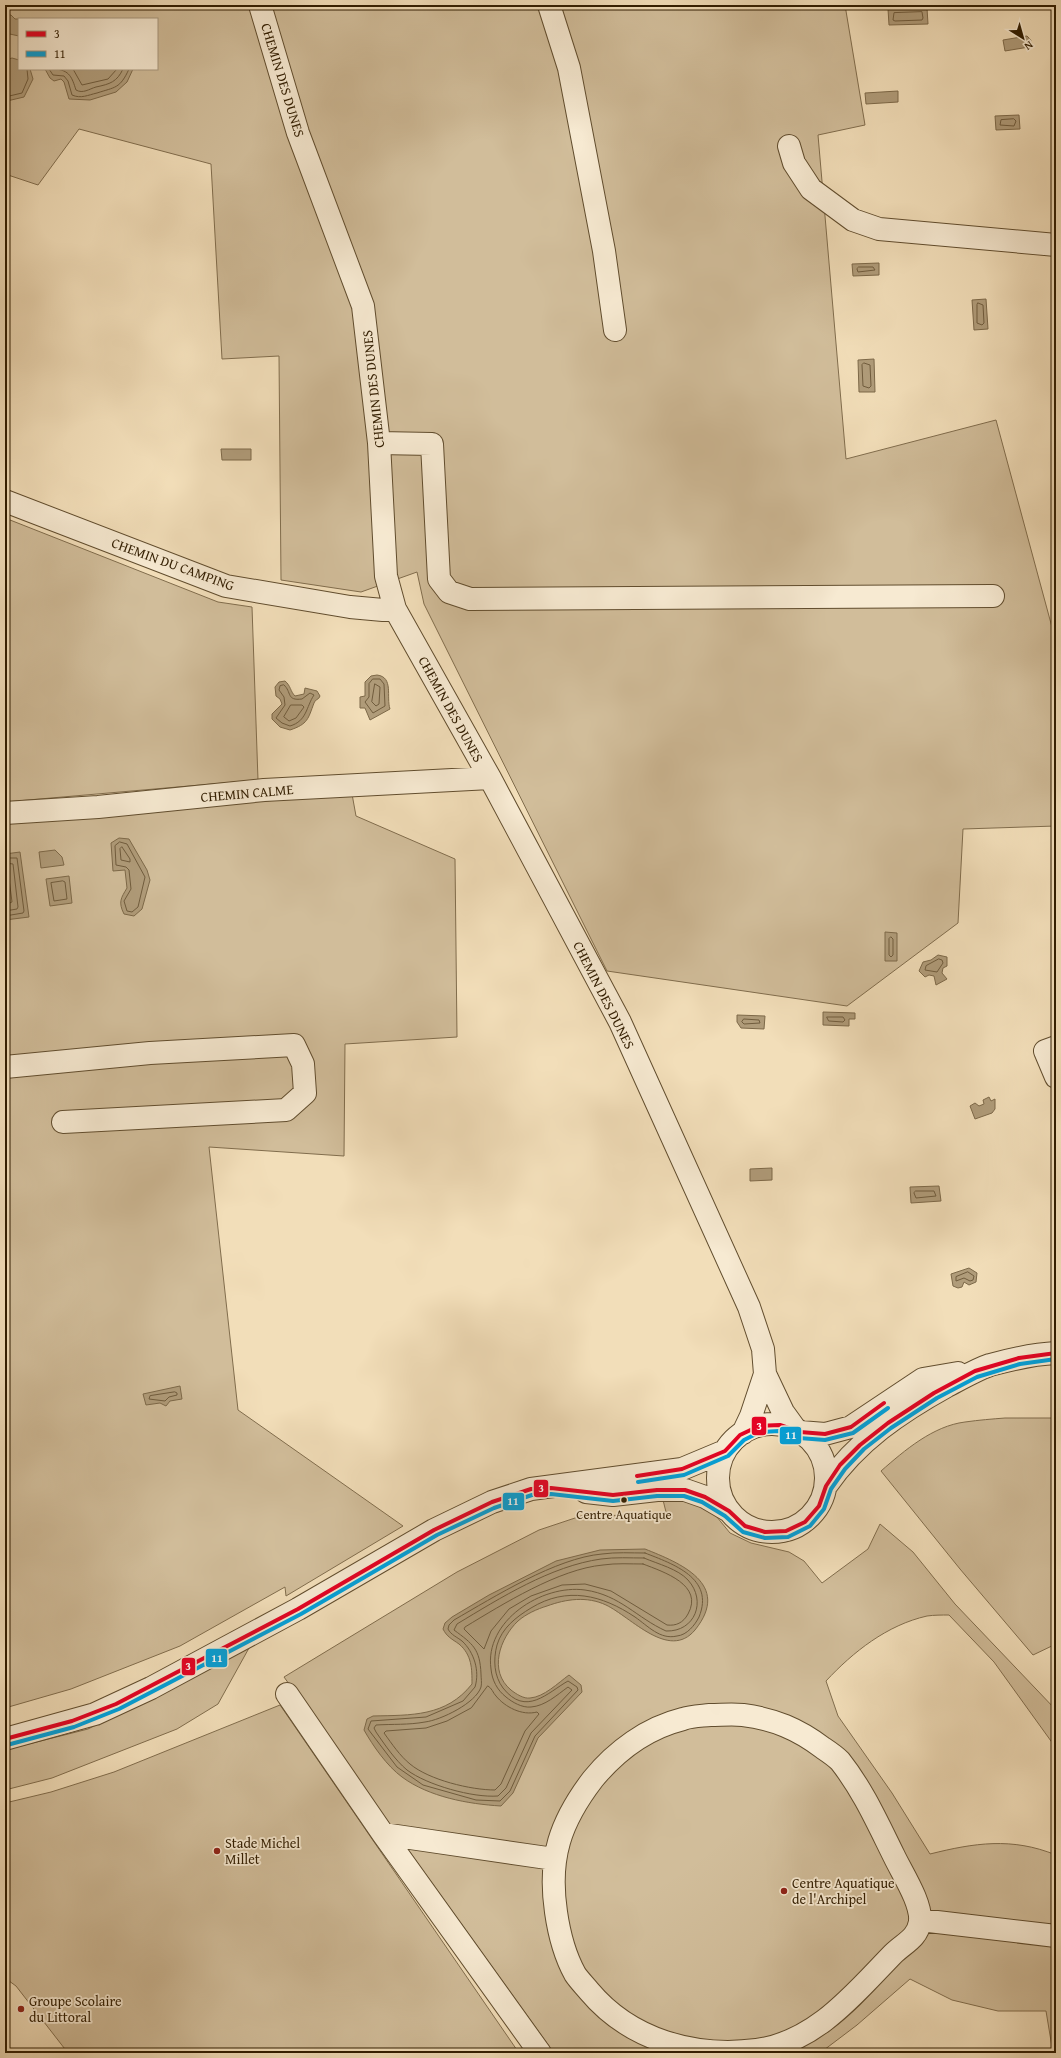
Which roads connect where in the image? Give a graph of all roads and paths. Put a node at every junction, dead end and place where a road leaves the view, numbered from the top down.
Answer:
1 (260, 5) edge
2 (549, 5) edge
3 (789, 146) dead end
4 (1056, 246) edge
5 (615, 330) dead end
6 (379, 443) junction
7 (5, 501) edge
8 (993, 596) dead end
9 (394, 609) junction
10 (490, 778) junction
11 (5, 813) edge
12 (1056, 1047) edge
13 (5, 1067) edge
14 (1056, 1077) edge
15 (63, 1122) dead end
16 (1056, 1352) edge
17 (975, 1371) junction
18 (765, 1374) junction
19 (798, 1431) junction
20 (743, 1433) junction
21 (725, 1451) junction
22 (826, 1486) junction
23 (551, 1488) junction
24 (729, 1511) junction
25 (287, 1694) dead end
26 (5, 1739) edge
27 (383, 1834) junction
28 (554, 1859) junction
29 (920, 1920) junction
30 (1056, 1936) edge
31 (674, 2050) edge
32 (540, 2053) edge

1 - 6 street, CHEMIN DES DUNES
2 - 5 street
3 - 4 street
6 - 8 street
6 - 9 street, CHEMIN DES DUNES
7 - 9 street, CHEMIN DU CAMPING
9 - 10 street, CHEMIN DES DUNES
10 - 11 street, CHEMIN CALME
10 - 18 street, CHEMIN DES DUNES
12 - 14 street
13 - 15 street
16 - 17 street
17 - 19 street
17 - 22 street
18 - 19 street, CHEMIN DES DUNES
18 - 20 street, CHEMIN DES DUNES
19 - 20 street
19 - 22 street
20 - 21 street
21 - 23 street
21 - 24 street
22 - 24 street
23 - 24 street
23 - 26 street
25 - 27 street
27 - 28 street
27 - 32 street
28 - 29 street
28 - 31 street
29 - 30 street
29 - 31 street

